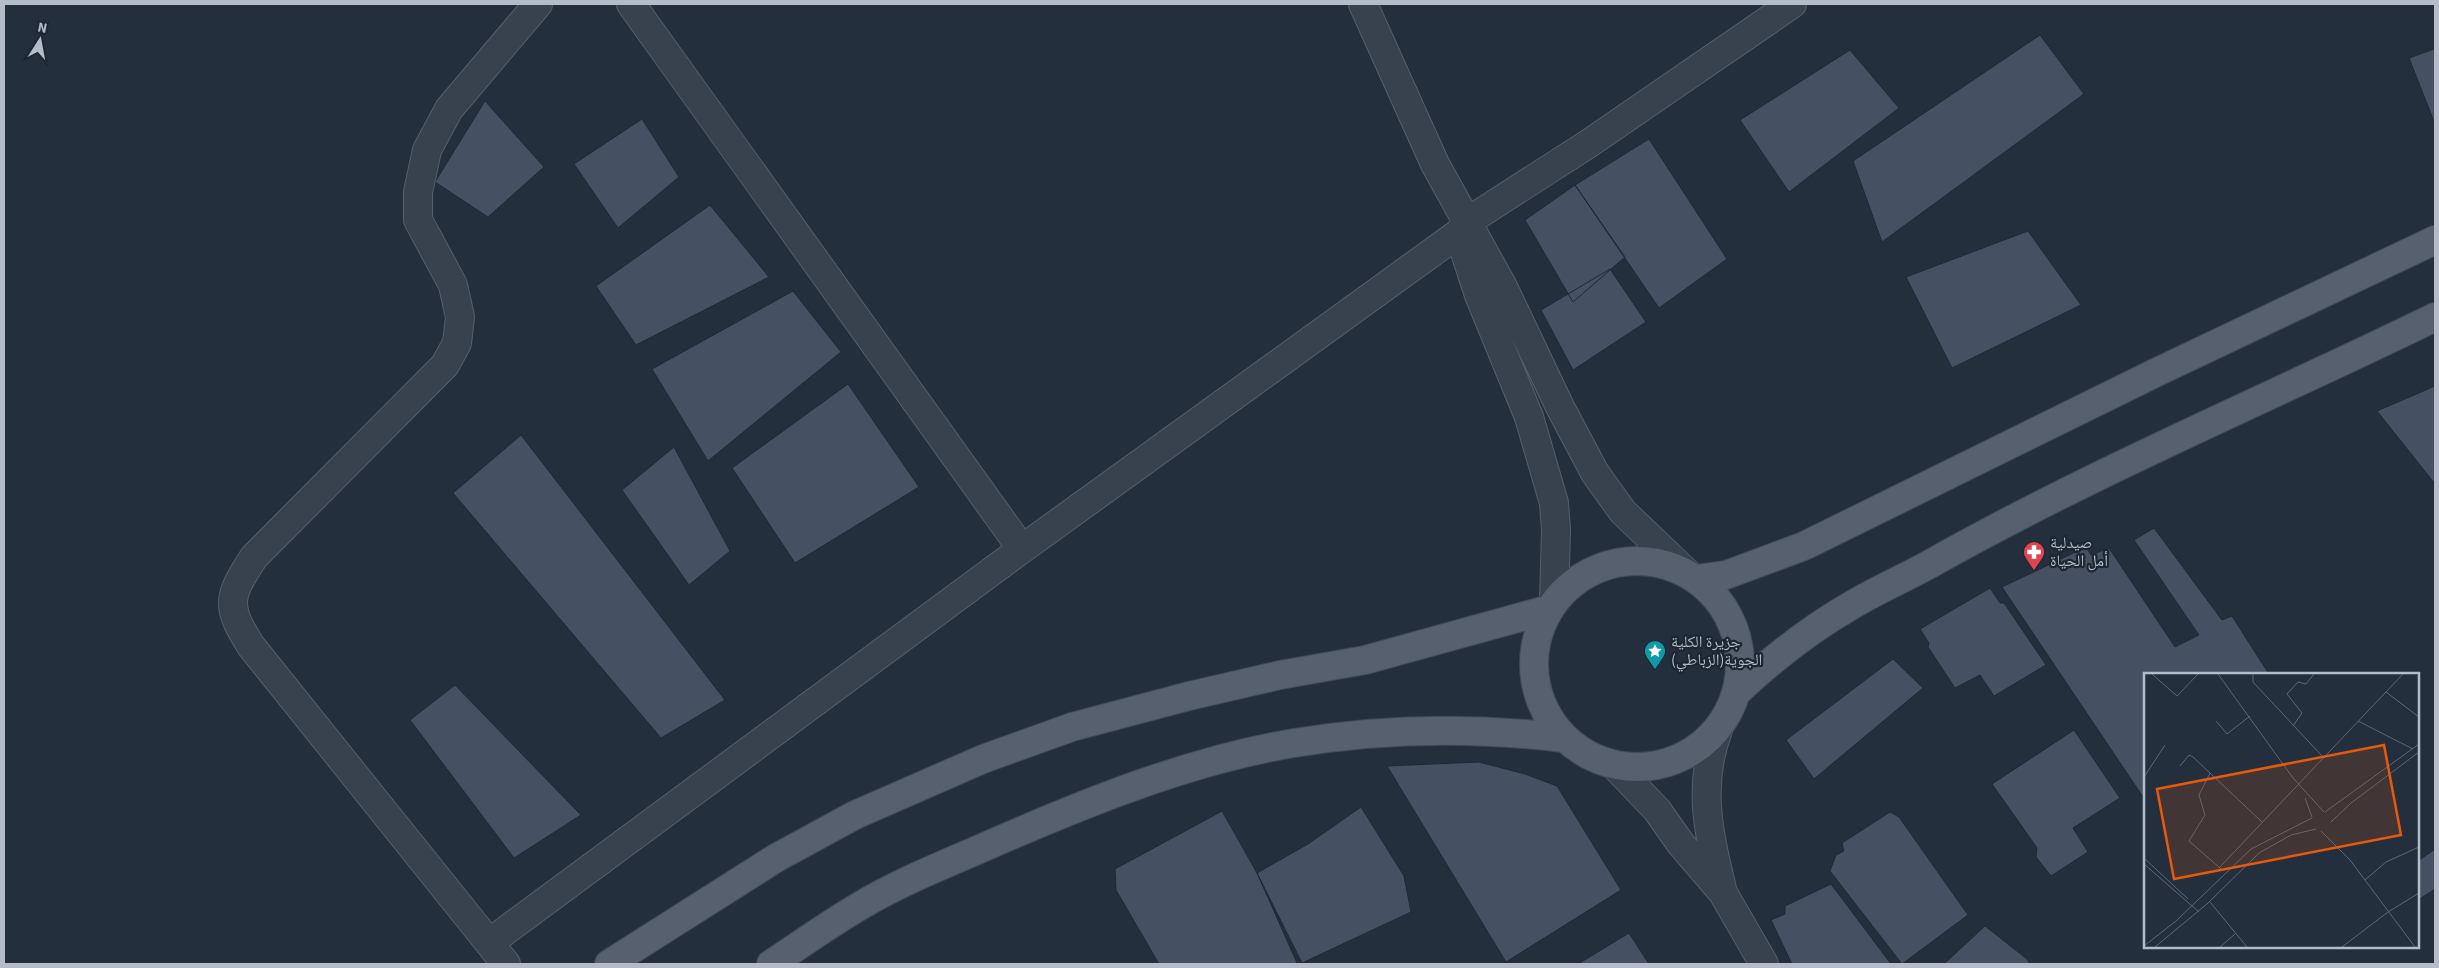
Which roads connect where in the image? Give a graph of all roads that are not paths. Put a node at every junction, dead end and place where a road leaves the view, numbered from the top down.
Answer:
1 (538, 4) edge
2 (631, 4) edge
3 (1363, 4) edge
4 (1788, 5) edge
5 (1463, 228) junction
6 (2435, 240) edge
7 (2435, 317) edge
8 (1022, 549) junction
9 (1692, 576) junction
10 (1552, 605) junction
11 (1738, 691) junction
12 (1718, 730) junction
13 (1564, 738) junction
14 (1615, 766) junction
15 (1723, 893) junction
16 (489, 943) junction
17 (506, 964) edge
18 (610, 964) edge
19 (771, 964) edge
20 (1764, 964) edge

1 - 16 street
2 - 8 street
3 - 5 street
4 - 5 street
5 - 8 street
5 - 9 street
5 - 10 street
6 - 9 main road
7 - 11 main road
8 - 16 street
9 - 10 main road
9 - 11 main road
10 - 13 main road
10 - 18 main road
11 - 12 main road
12 - 14 main road
12 - 15 street
13 - 14 main road
13 - 19 main road
14 - 15 street
15 - 20 street
16 - 17 street

